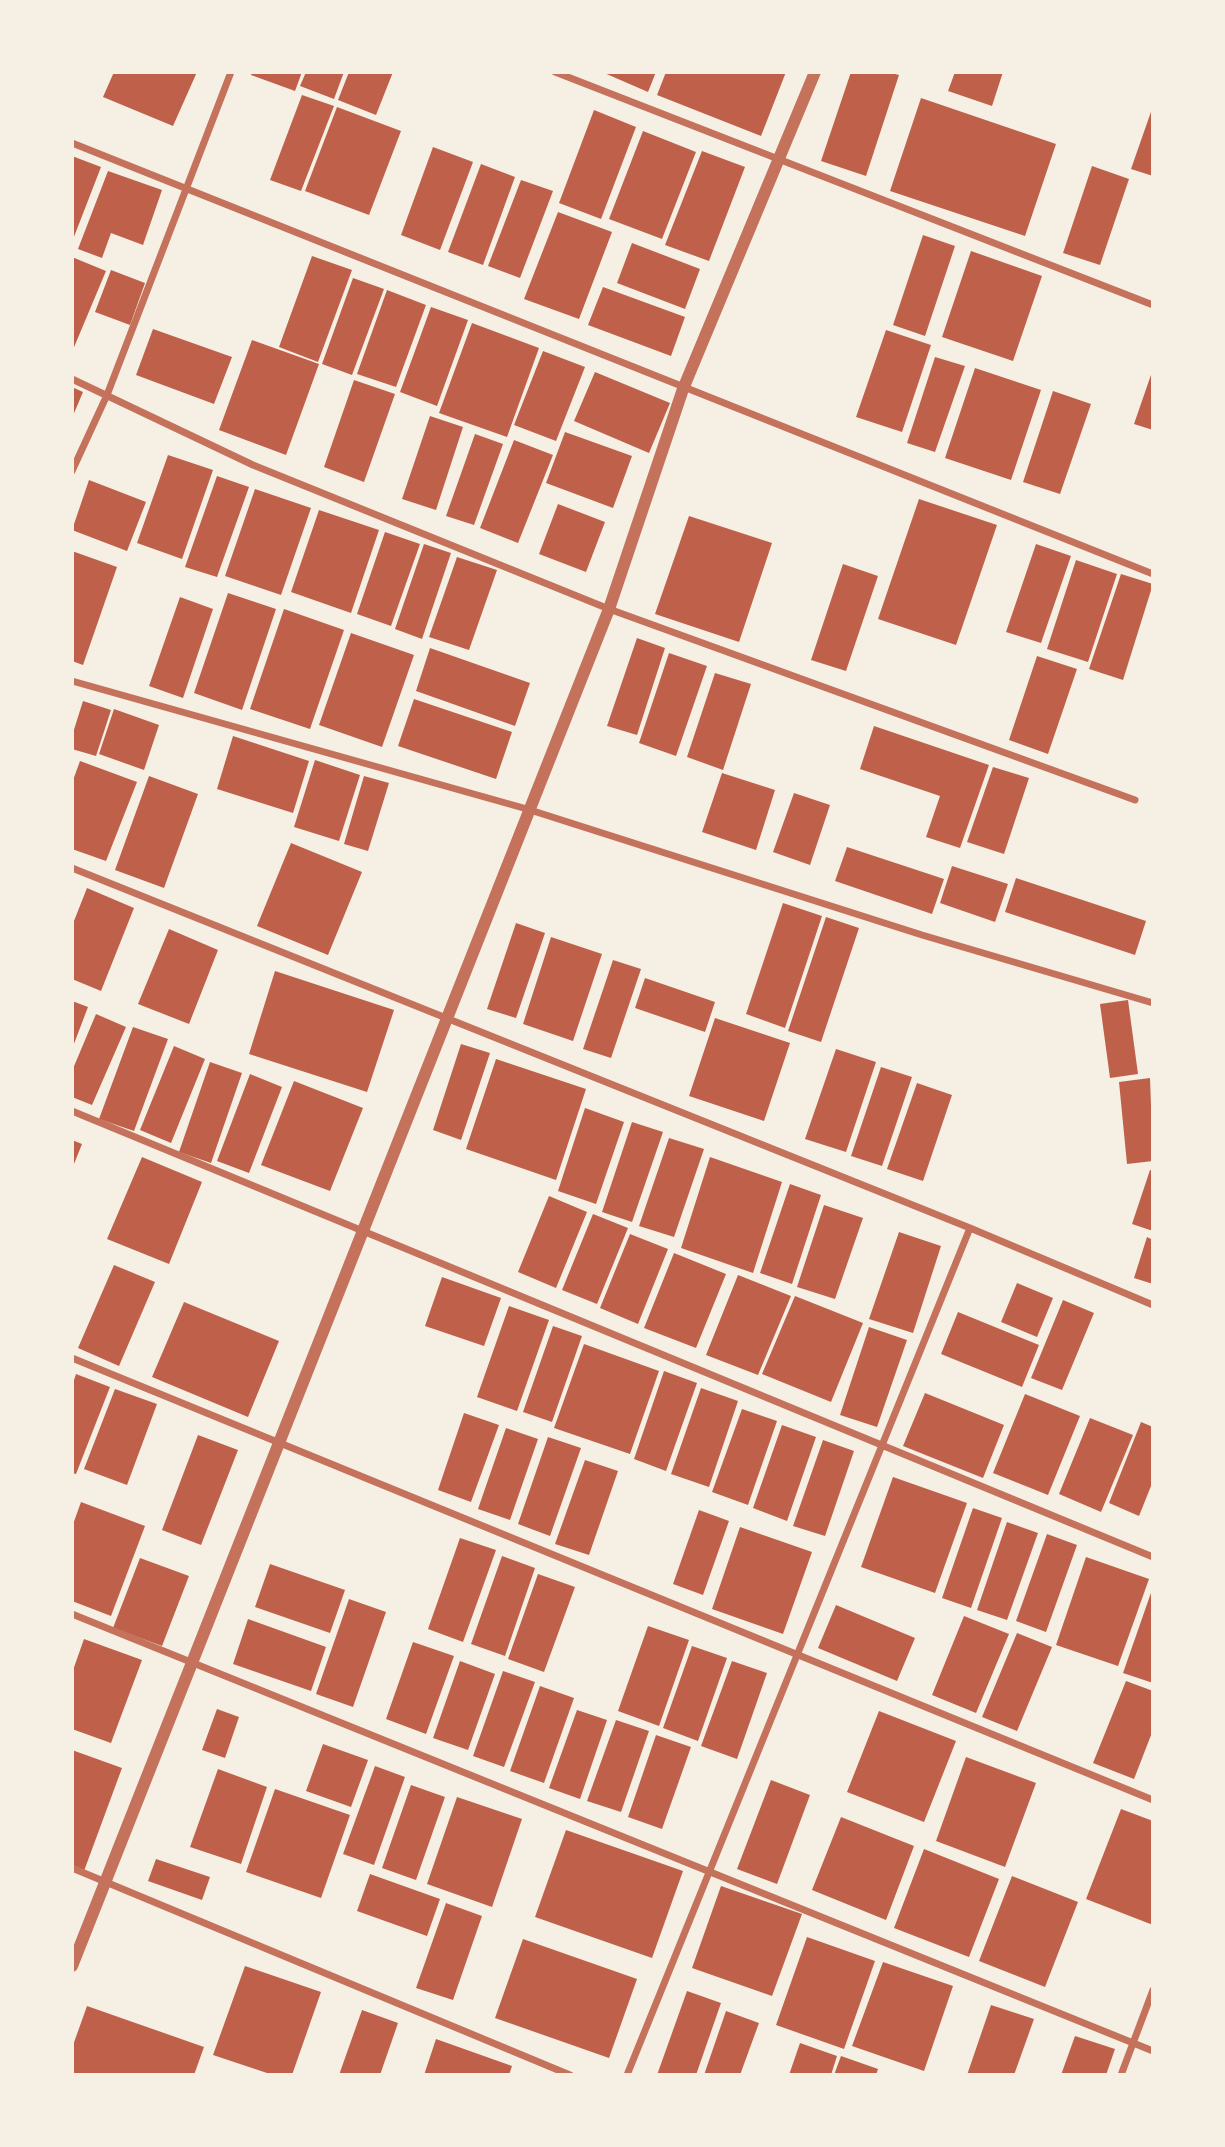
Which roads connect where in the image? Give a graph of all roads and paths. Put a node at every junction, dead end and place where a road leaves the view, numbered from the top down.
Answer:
1 (230, 72) edge
2 (555, 72) edge
3 (816, 72) edge
4 (72, 143) edge
5 (779, 157) junction
6 (186, 187) junction
7 (1153, 305) edge
8 (72, 379) edge
9 (683, 389) junction
10 (107, 396) junction
11 (72, 471) edge
12 (1153, 574) edge
13 (609, 609) junction
14 (72, 681) edge
15 (1135, 800) dead end
16 (527, 809) junction
17 (72, 868) edge
18 (1153, 1003) edge
19 (447, 1018) junction
20 (72, 1111) edge
21 (970, 1228) junction
22 (364, 1232) junction
23 (1153, 1305) edge
24 (72, 1358) edge
25 (281, 1444) junction
26 (881, 1445) junction
27 (1153, 1558) edge
28 (72, 1614) edge
29 (796, 1654) junction
30 (194, 1663) junction
31 (1153, 1800) edge
32 (72, 1868) edge
33 (710, 1872) junction
34 (105, 1882) junction
35 (72, 1966) edge
36 (1153, 1990) edge
37 (1133, 2043) junction
38 (1153, 2051) edge
39 (570, 2075) edge
40 (627, 2075) edge
41 (1121, 2075) edge

1 - 6 street
2 - 5 street
3 - 5 street
4 - 6 street
5 - 7 street
5 - 9 street
6 - 9 street
6 - 10 street
8 - 10 street
9 - 12 street
9 - 13 street
10 - 11 street
10 - 13 street
13 - 15 street
13 - 16 street
14 - 16 street
16 - 18 street
16 - 19 street
17 - 19 street
19 - 21 street
19 - 22 street
20 - 22 street
21 - 23 street
21 - 26 street
22 - 25 street
22 - 26 street
24 - 25 street
25 - 29 street
25 - 30 street
26 - 27 street
26 - 29 street
28 - 30 street
29 - 31 street
29 - 33 street
30 - 33 street
30 - 34 street
32 - 34 street
33 - 37 street
33 - 40 street
34 - 35 street
34 - 39 street
36 - 37 street
37 - 38 street
37 - 41 street

